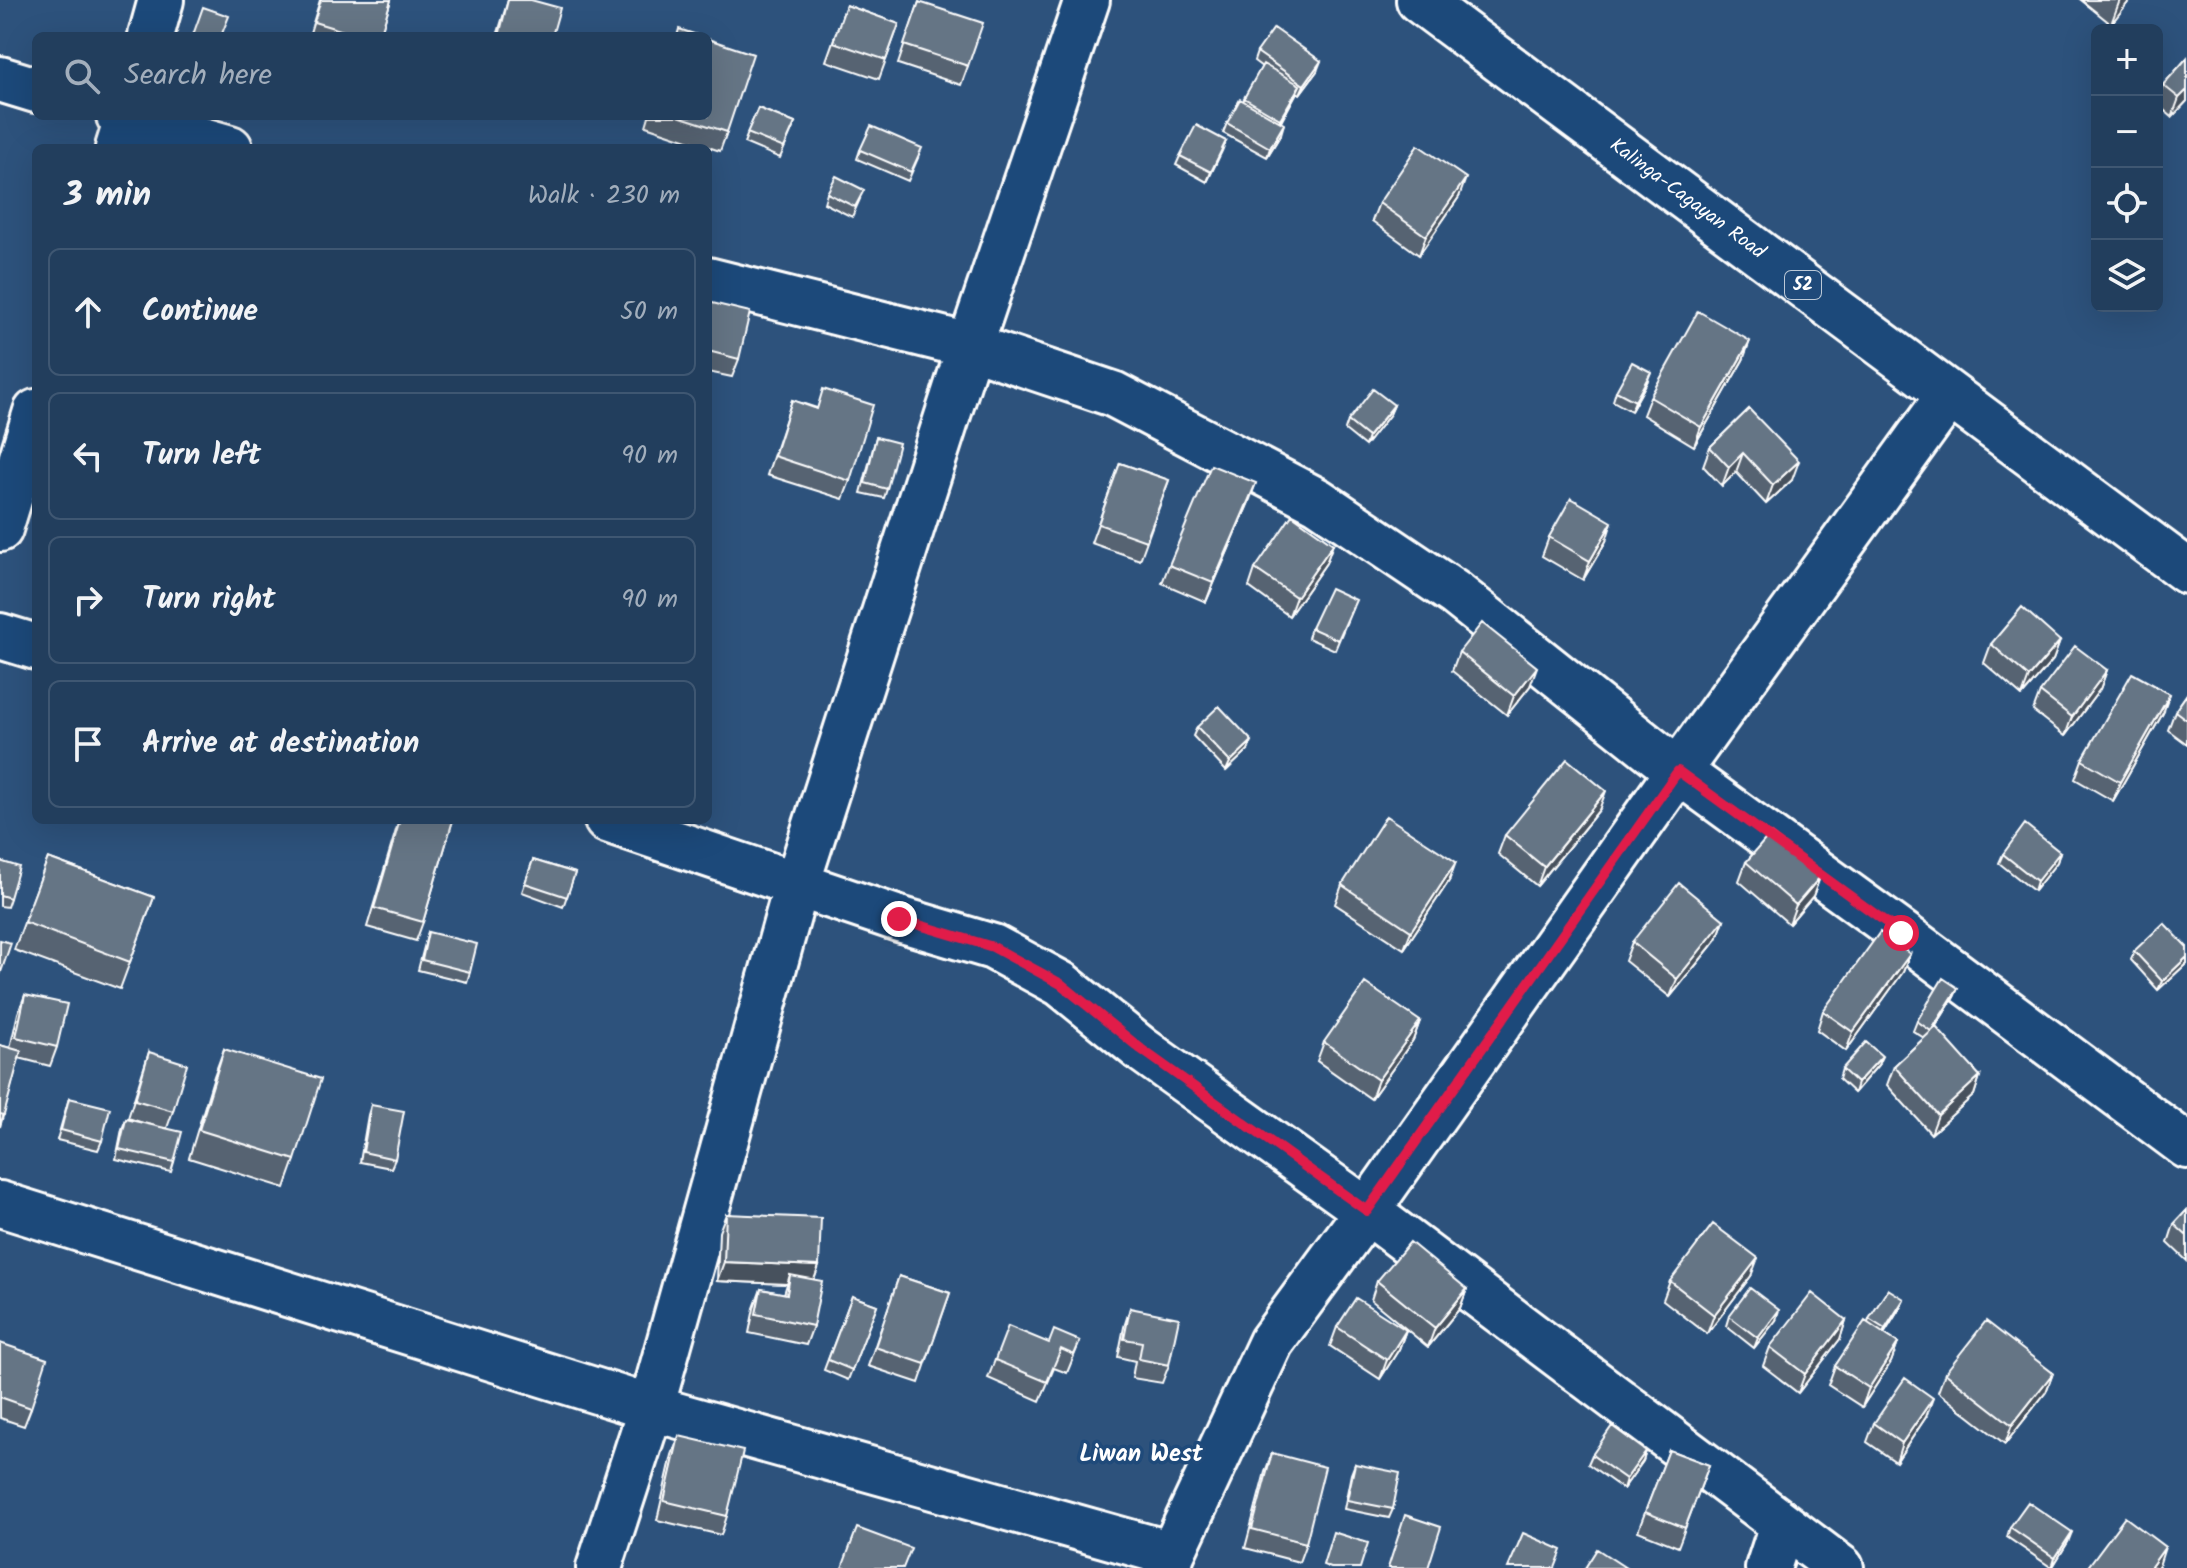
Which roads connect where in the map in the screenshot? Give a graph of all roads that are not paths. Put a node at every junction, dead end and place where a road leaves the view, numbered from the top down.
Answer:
1 (161, 0) edge
2 (1087, 0) edge
3 (1419, 0) edge
4 (152, 32) edge
5 (0, 79) edge
6 (32, 89) edge
7 (123, 125) edge
8 (211, 144) edge
9 (712, 281) edge
10 (970, 346) junction
11 (1949, 395) junction
12 (32, 425) edge
13 (0, 529) edge
14 (2187, 571) edge
15 (0, 636) edge
16 (32, 646) edge
17 (1678, 771) junction
18 (619, 824) edge
19 (797, 884) junction
20 (2187, 1146) edge
21 (0, 1204) edge
22 (1367, 1211) junction
23 (651, 1408) junction
24 (1782, 1525) junction
25 (1170, 1561) edge
26 (599, 1568) edge
27 (1768, 1568) edge
28 (1841, 1568) edge

1 - 4 main road
2 - 10 main road
3 - 11 main road, Kalinga-Cagayan Road / 52
5 - 6 main road
7 - 8 main road
9 - 10 main road
10 - 17 main road
10 - 19 main road
11 - 14 main road, Kalinga-Cagayan Road / 52
11 - 17 main road
12 - 13 main road
15 - 16 main road
17 - 20 main road
17 - 22 main road
18 - 19 main road
19 - 22 main road
19 - 23 main road
21 - 23 main road
22 - 24 main road
22 - 25 main road
23 - 25 main road
23 - 26 main road
24 - 27 main road
24 - 28 main road

